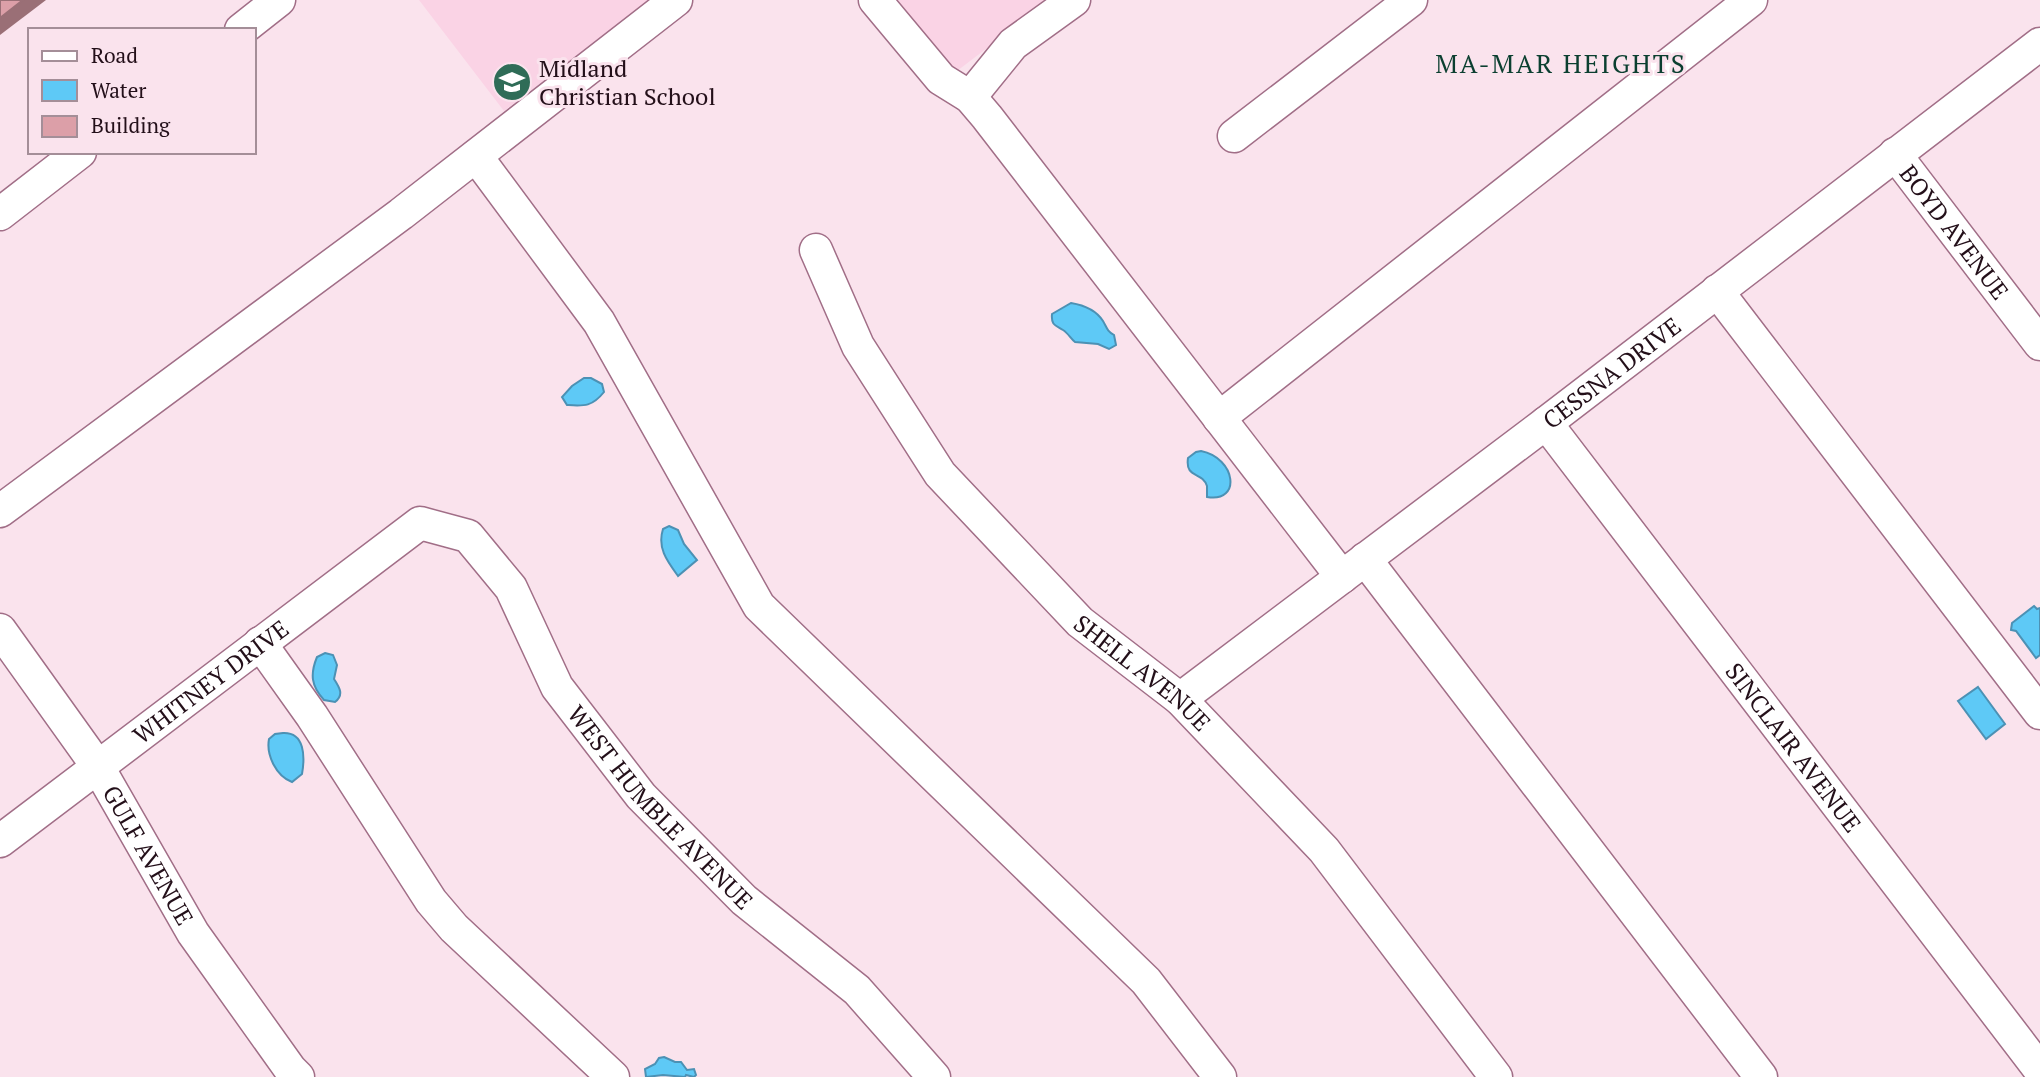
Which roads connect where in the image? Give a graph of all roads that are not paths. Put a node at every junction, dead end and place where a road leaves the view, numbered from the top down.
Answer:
1 (279, 0) edge
2 (676, 0) edge
3 (875, 0) edge
4 (1074, 0) edge
5 (1411, 0) edge
6 (1751, 0) edge
7 (244, 28) edge
8 (2040, 44) edge
9 (970, 97) junction
10 (1234, 136) dead end
11 (77, 154) edge
12 (1895, 154) junction
13 (476, 156) junction
14 (0, 214) edge
15 (816, 250) dead end
16 (1717, 291) junction
17 (2040, 344) edge
18 (1219, 418) junction
19 (1546, 423) junction
20 (0, 511) edge
21 (420, 523) joint
22 (1353, 568) junction
23 (0, 630) edge
24 (260, 643) junction
25 (1180, 699) junction
26 (2040, 713) edge
27 (98, 767) junction
28 (0, 841) edge
29 (2040, 1070) edge
30 (298, 1077) edge
31 (613, 1077) edge
32 (934, 1077) edge
33 (1220, 1077) edge
34 (1496, 1077) edge
35 (1761, 1077) edge

1 - 7 street
2 - 13 street
3 - 9 street
4 - 9 street
5 - 10 street
6 - 18 street
8 - 12 street, CESSNA DRIVE
9 - 18 street
11 - 14 street
12 - 16 street, CESSNA DRIVE
12 - 17 street, BOYD AVENUE
13 - 20 street
13 - 33 street
15 - 25 street, SHELL AVENUE
16 - 19 street, CESSNA DRIVE
16 - 26 street
18 - 22 street
19 - 22 street, CESSNA DRIVE
19 - 29 street, SINCLAIR AVENUE
21 - 24 street, WHITNEY DRIVE
21 - 32 street, WEST HUMBLE AVENUE
22 - 25 street, CESSNA DRIVE
22 - 35 street
23 - 27 street, GULF AVENUE
24 - 27 street, WHITNEY DRIVE
24 - 31 street
25 - 34 street, SHELL AVENUE
27 - 28 street, WHITNEY DRIVE
27 - 30 street, GULF AVENUE

